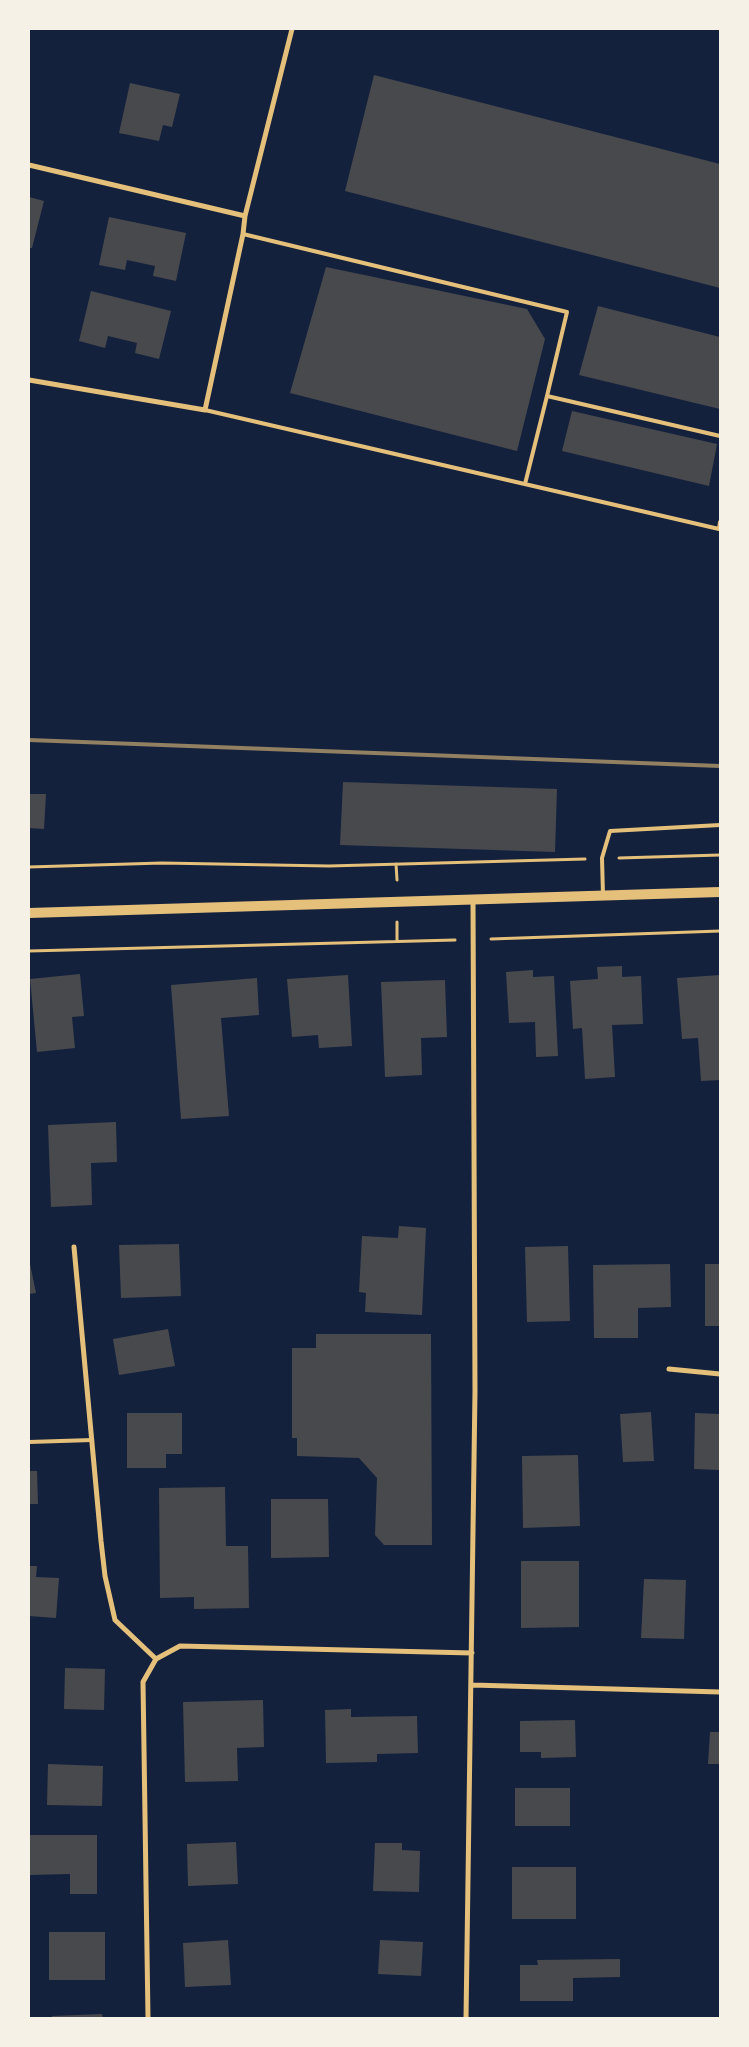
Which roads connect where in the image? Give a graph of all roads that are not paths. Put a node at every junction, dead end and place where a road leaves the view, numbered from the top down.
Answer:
1 (292, 29) edge
2 (29, 165) edge
3 (245, 216) junction
4 (243, 234) junction
5 (29, 380) edge
6 (547, 396) junction
7 (204, 410) junction
8 (720, 436) edge
9 (526, 484) junction
10 (720, 522) edge
11 (720, 824) edge
12 (720, 892) edge
13 (603, 896) junction
14 (473, 898) junction
15 (29, 913) edge
16 (74, 1247) dead end
17 (669, 1369) dead end
18 (720, 1374) edge
19 (92, 1440) junction
20 (29, 1442) edge
21 (472, 1653) junction
22 (156, 1659) junction
23 (472, 1685) junction
24 (720, 1692) edge
25 (148, 2018) edge
26 (466, 2018) edge

1 - 3 street
2 - 3 street
3 - 4 street
4 - 6 lane
4 - 7 street
5 - 7 street
6 - 8 lane
6 - 9 lane
7 - 9 lane
9 - 10 lane
11 - 13 lane
12 - 13 main road
13 - 14 main road
14 - 15 main road
14 - 21 street
16 - 19 street
17 - 18 street
19 - 20 lane
19 - 22 street
21 - 22 street
21 - 23 street
22 - 25 street
23 - 24 street
23 - 26 street

